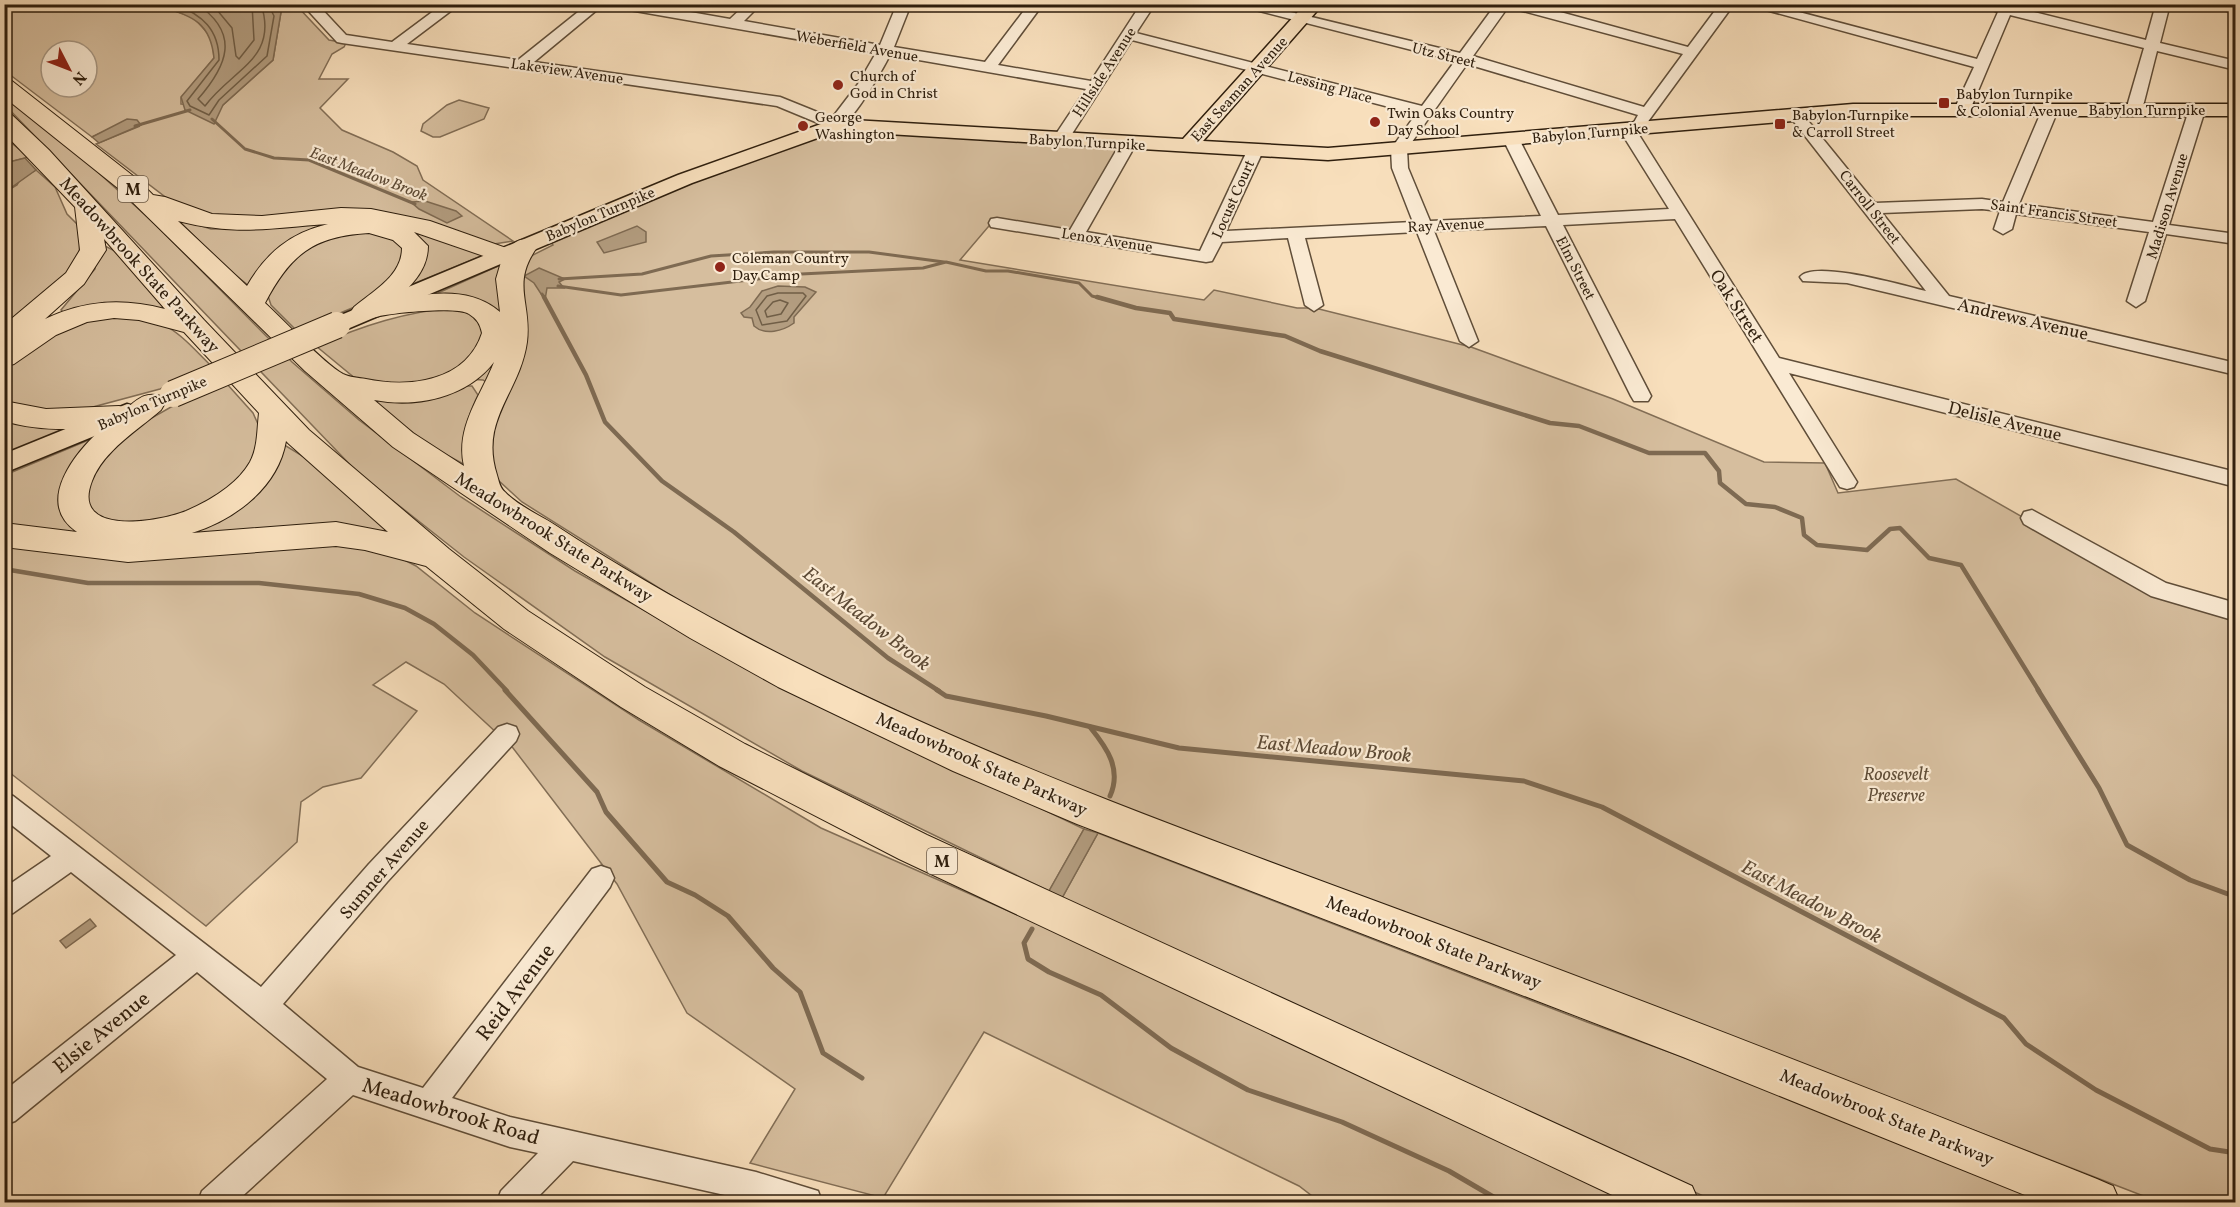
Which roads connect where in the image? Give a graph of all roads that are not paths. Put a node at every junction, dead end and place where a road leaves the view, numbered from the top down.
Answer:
1 (309, 4) edge
2 (453, 4) edge
3 (597, 4) edge
4 (618, 4) edge
5 (754, 4) edge
6 (904, 4) edge
7 (1036, 4) edge
8 (1148, 4) edge
9 (1239, 4) edge
10 (1315, 4) edge
11 (1503, 4) edge
12 (1513, 4) edge
13 (1727, 4) edge
14 (1751, 4) edge
15 (1984, 4) edge
16 (2163, 4) edge
17 (2216, 4) edge
18 (2007, 7) edge
19 (2235, 9) edge
20 (1301, 20) junction
21 (733, 24) junction
22 (1128, 35) junction
23 (2152, 45) junction
24 (394, 47) junction
25 (883, 50) junction
26 (1692, 52) junction
27 (1466, 60) junction
28 (1982, 64) junction
29 (521, 65) junction
30 (2235, 66) edge
31 (988, 68) junction
32 (1257, 68) junction
33 (4, 86) edge
34 (1096, 86) junction
35 (1962, 110) junction
36 (2050, 110) junction
37 (2134, 110) junction
38 (2197, 110) junction
39 (2235, 110) edge
40 (1427, 112) junction
41 (1647, 112) junction
42 (1796, 115) junction
43 (4, 120) edge
44 (835, 125) junction
45 (1631, 129) junction
46 (1060, 140) junction
47 (1511, 140) junction
48 (1128, 144) junction
49 (1187, 147) junction
50 (1399, 149) junction
51 (1255, 151) junction
52 (136, 192) junction
53 (87, 205) junction
54 (2009, 207) junction
55 (1871, 208) junction
56 (1679, 214) junction
57 (1553, 220) junction
58 (997, 222) dead end
59 (1423, 226) junction
60 (2160, 228) junction
61 (2003, 229) dead end
62 (1295, 232) junction
63 (1076, 235) junction
64 (2235, 239) edge
65 (1212, 243) junction
66 (514, 250) junction
67 (1809, 277) dead end
68 (59, 293) junction
69 (1943, 300) junction
70 (2136, 302) dead end
71 (251, 304) junction
72 (1314, 305) dead end
73 (359, 316) junction
74 (70, 318) junction
75 (194, 326) junction
76 (4, 340) edge
77 (1469, 341) dead end
78 (4, 358) edge
79 (1774, 363) junction
80 (2235, 369) edge
81 (335, 381) junction
82 (452, 382) junction
83 (1641, 396) dead end
84 (162, 399) junction
85 (488, 403) junction
86 (4, 411) edge
87 (274, 412) junction
88 (119, 416) junction
89 (4, 464) edge
90 (2235, 480) edge
91 (1847, 482) dead end
92 (488, 496) junction
93 (2032, 518) dead end
94 (4, 535) edge
95 (438, 558) junction
96 (2235, 612) edge
97 (507, 734) dead end
98 (4, 804) edge
99 (72, 855) junction
100 (601, 878) dead end
101 (4, 904) edge
102 (197, 954) junction
103 (263, 1006) junction
104 (349, 1079) junction
105 (428, 1106) junction
106 (4, 1110) edge
107 (567, 1145) junction
108 (213, 1203) edge
109 (512, 1203) edge
110 (807, 1203) edge
111 (1676, 1203) edge
112 (2097, 1203) edge

1 - 24 street, Lakeview Avenue
2 - 24 street
3 - 29 street
4 - 21 street, Weberfield Avenue
5 - 21 street
6 - 25 street
7 - 31 street
8 - 22 street, Hillside Avenue
9 - 20 street, Utz Street
10 - 20 main road, East Seaman Avenue
11 - 27 street
12 - 26 street
13 - 26 street
14 - 28 street
15 - 18 street
16 - 23 street
17 - 19 street
18 - 23 street
18 - 28 street
20 - 27 street, Utz Street
20 - 32 main road, East Seaman Avenue
21 - 25 street, Weberfield Avenue
22 - 32 street, Lessing Place
22 - 34 street, Hillside Avenue
23 - 30 street
23 - 37 street
24 - 29 street, Lakeview Avenue
25 - 31 street, Weberfield Avenue
25 - 44 street
26 - 41 street
27 - 40 street
27 - 41 street, Utz Street
28 - 35 street
29 - 44 street, Lakeview Avenue
31 - 34 street, Weberfield Avenue
32 - 40 street, Lessing Place
32 - 49 main road, East Seaman Avenue
33 - 52 highway, Meadowbrook State Parkway / M
34 - 46 street, Hillside Avenue
35 - 36 main road, Babylon Turnpike
35 - 42 main road, Babylon Turnpike
36 - 37 main road, Babylon Turnpike
36 - 54 street
37 - 38 main road, Babylon Turnpike
38 - 39 main road, Babylon Turnpike
38 - 60 street, Madison Avenue
40 - 50 street
41 - 45 street
42 - 45 main road, Babylon Turnpike
42 - 55 street, Carroll Street
43 - 53 highway, Meadowbrook State Parkway / M
44 - 46 main road, Babylon Turnpike
44 - 66 main road, Babylon Turnpike
45 - 47 main road, Babylon Turnpike
45 - 56 street, Oak Street
46 - 48 main road, Babylon Turnpike
47 - 50 main road, Babylon Turnpike
47 - 57 street, Elm Street
48 - 49 main road, Babylon Turnpike
48 - 63 street
49 - 51 main road, Babylon Turnpike
50 - 51 main road, Babylon Turnpike
50 - 59 street
51 - 65 street, Locust Court
52 - 66 highway
52 - 71 highway, Meadowbrook State Parkway / M
53 - 68 highway
53 - 75 highway, Meadowbrook State Parkway / M
54 - 55 street, Saint Francis Street
54 - 60 street, Saint Francis Street
54 - 61 street
55 - 69 street, Carroll Street
56 - 57 street, Ray Avenue
56 - 79 street, Oak Street
57 - 59 street, Ray Avenue
57 - 83 street, Elm Street
58 - 63 street, Lenox Avenue
59 - 62 street, Ray Avenue
59 - 77 street
60 - 64 street, Saint Francis Street
60 - 70 street, Madison Avenue
62 - 65 street, Ray Avenue
62 - 72 street
63 - 65 street, Lenox Avenue
66 - 73 main road, Babylon Turnpike
66 - 85 highway
67 - 69 street, Andrews Avenue
68 - 74 highway
68 - 76 highway
69 - 80 street, Andrews Avenue
71 - 73 highway
71 - 81 highway, Meadowbrook State Parkway / M
73 - 82 highway
73 - 84 main road, Babylon Turnpike, bridge
74 - 75 highway
74 - 78 highway
75 - 87 highway, Meadowbrook State Parkway / M
79 - 90 street, Delisle Avenue
79 - 91 street, Oak Street
81 - 82 highway
81 - 92 highway, Meadowbrook State Parkway / M
82 - 85 highway
84 - 87 highway
84 - 88 main road, Babylon Turnpike
85 - 92 highway
86 - 88 highway
87 - 95 highway, Meadowbrook State Parkway / M
88 - 89 main road, Babylon Turnpike
92 - 112 highway, Meadowbrook State Parkway / M
93 - 96 street
94 - 95 highway
95 - 111 highway, Meadowbrook State Parkway / M
97 - 103 street, Sumner Avenue
98 - 99 street, Meadowbrook Road
99 - 101 street
99 - 102 street, Meadowbrook Road
100 - 105 street, Reid Avenue
102 - 103 street, Meadowbrook Road
102 - 106 street, Elsie Avenue
103 - 104 street, Meadowbrook Road
104 - 105 street, Meadowbrook Road
104 - 108 street
105 - 107 street, Meadowbrook Road
107 - 109 street
107 - 110 street, Meadowbrook Road

